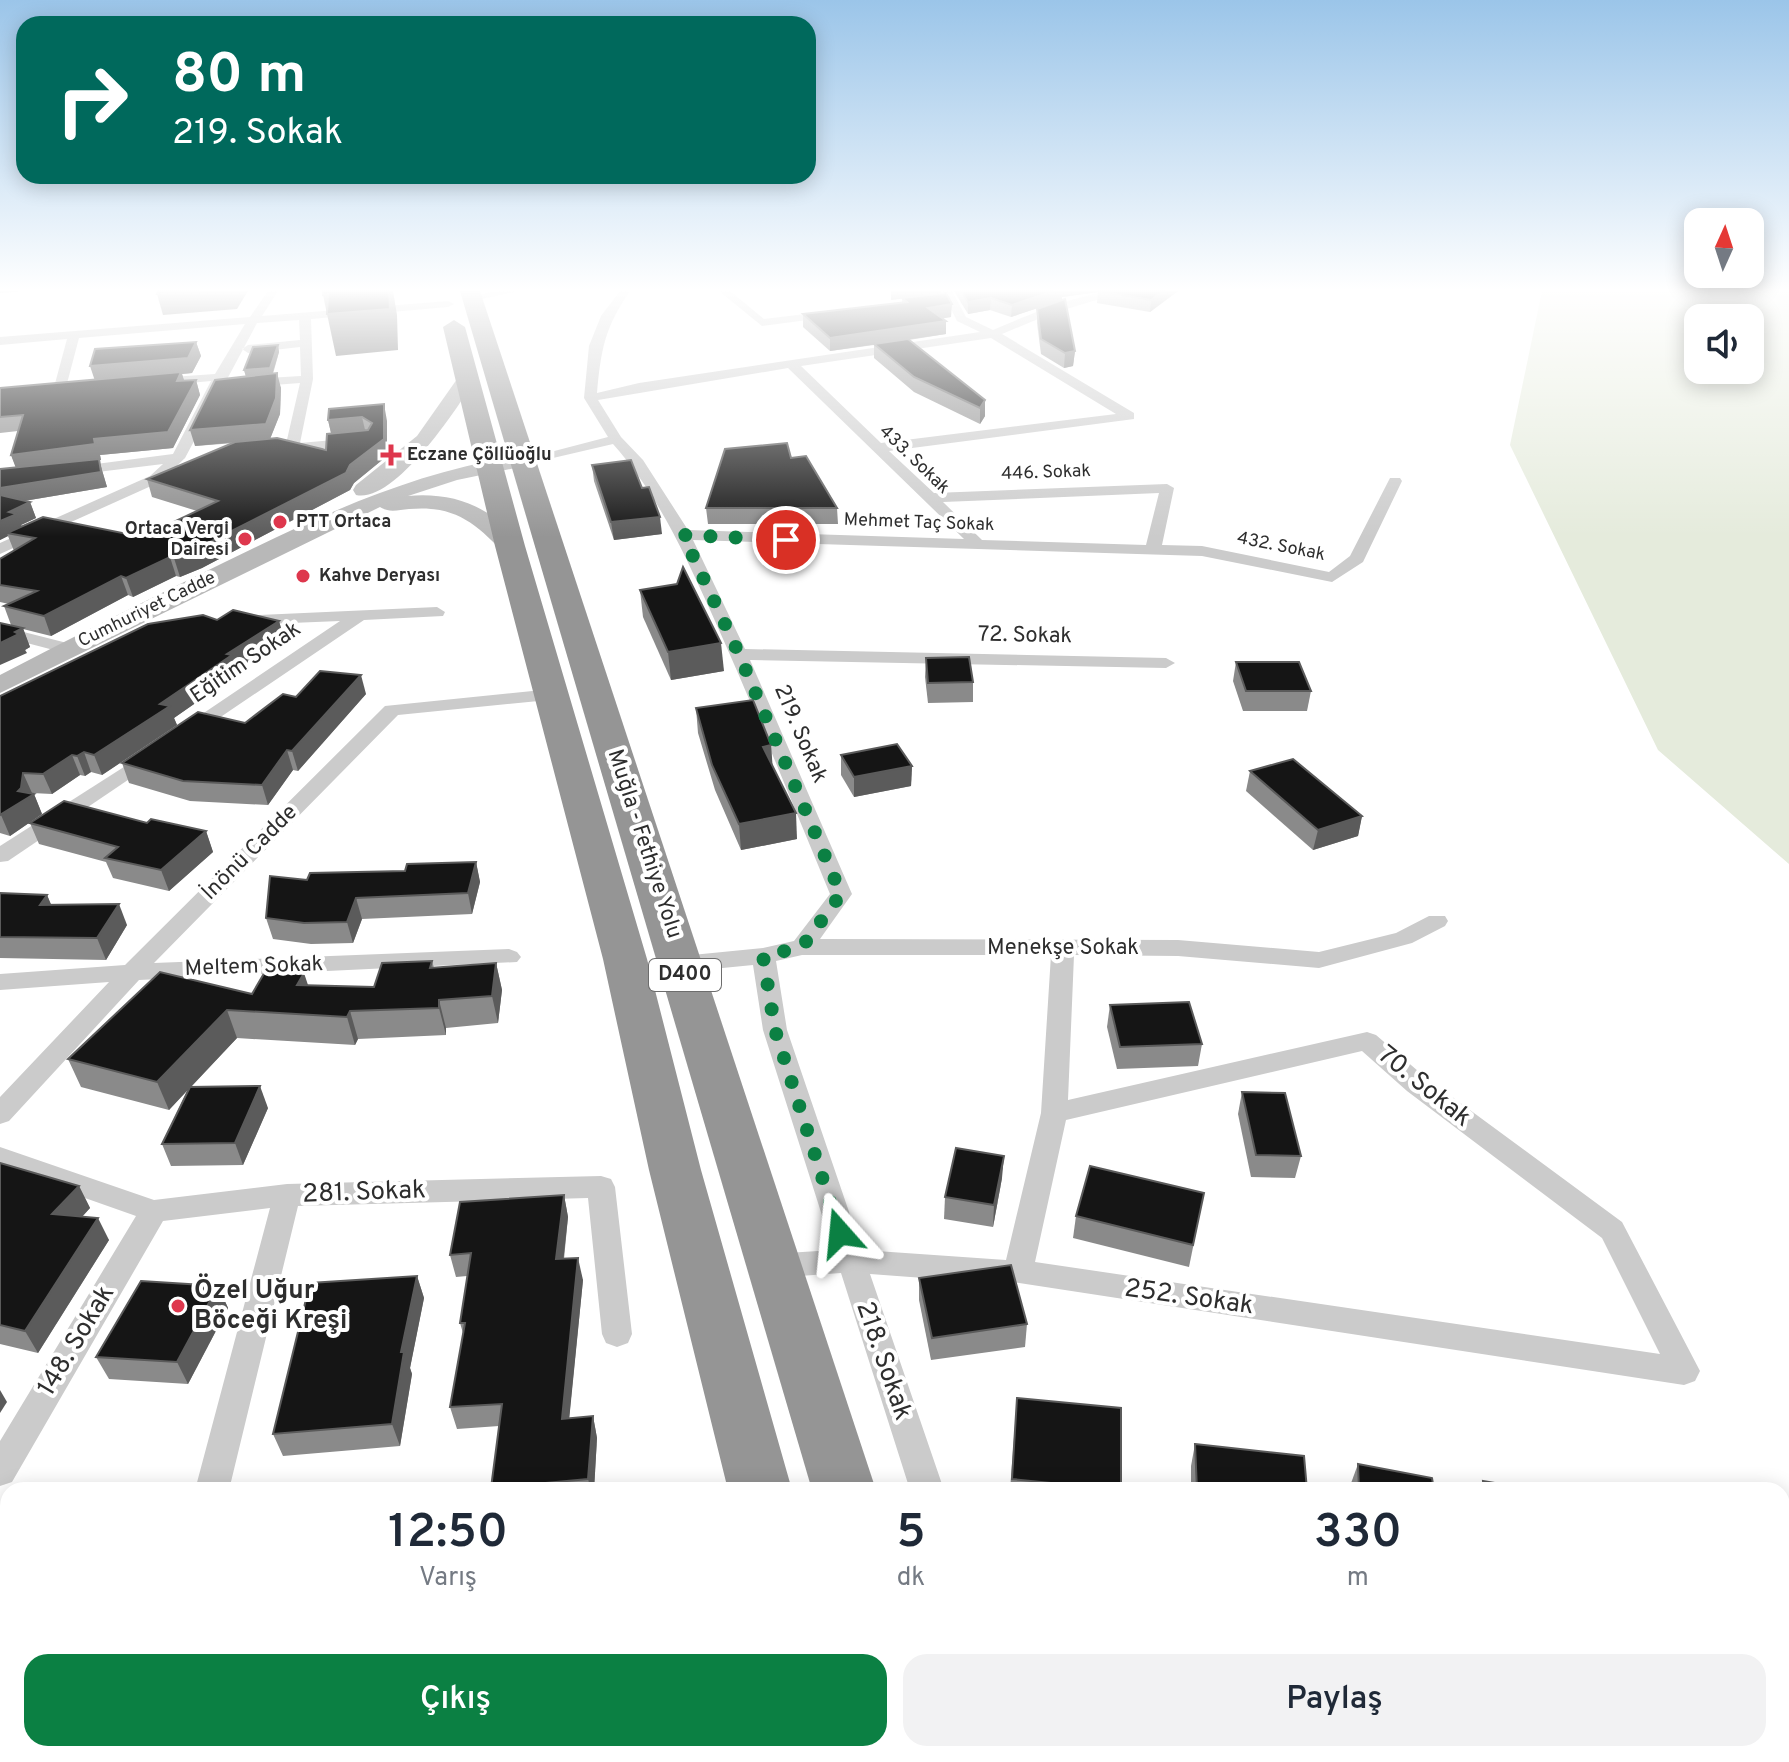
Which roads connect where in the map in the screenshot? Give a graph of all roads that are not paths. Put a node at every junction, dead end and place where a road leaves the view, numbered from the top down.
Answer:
1 (64, 373) edge
2 (221, 373) edge
3 (307, 373) edge
4 (487, 373) edge
5 (592, 373) edge
6 (735, 373) edge
7 (800, 373) edge
8 (1058, 373) edge
9 (468, 376) joint
10 (307, 379) junction
11 (217, 381) junction
12 (146, 383) edge
13 (73, 390) edge
14 (59, 391) junction
15 (44, 392) edge
16 (590, 398) junction
17 (612, 434) junction
18 (366, 441) edge
19 (292, 448) junction
20 (876, 448) junction
21 (263, 451) edge
22 (504, 456) junction
23 (185, 457) junction
24 (59, 473) edge
25 (1395, 481) dead end
26 (927, 498) junction
27 (348, 501) junction
28 (683, 535) junction
29 (295, 537) junction
30 (979, 545) junction
31 (510, 546) junction
32 (0, 549) edge
33 (1153, 550) junction
34 (437, 612) dead end
35 (359, 616) junction
36 (223, 621) edge
37 (163, 623) edge
38 (117, 624) junction
39 (0, 631) edge
40 (69, 649) junction
41 (739, 654) junction
42 (1166, 663) dead end
43 (0, 685) edge
44 (552, 695) junction
45 (0, 856) edge
46 (1437, 921) dead end
47 (802, 947) junction
48 (1063, 948) junction
49 (763, 956) junction
50 (509, 957) dead end
51 (682, 964) junction
52 (132, 972) junction
53 (0, 982) edge
54 (1054, 1113) junction
55 (0, 1114) edge
56 (0, 1157) edge
57 (287, 1195) junction
58 (154, 1211) junction
59 (850, 1261) junction
60 (772, 1266) junction
61 (1018, 1272) junction
62 (617, 1334) dead end
63 (1684, 1371) joint
64 (0, 1471) edge
65 (214, 1482) edge
66 (758, 1482) edge
67 (841, 1482) edge
68 (924, 1482) edge

1 - 14 street
2 - 11 street
3 - 10 street
4 - 22 highway, Muğla - Fethiye Yolu / D400
5 - 16 street
6 - 16 street
7 - 20 street, 433. Sokak
8 - 20 street
9 - 22 highway, Muğla - Fethiye Yolu / D400
9 - 27 street
10 - 11 street
10 - 19 street
11 - 12 street
11 - 23 street
13 - 14 street
14 - 15 street
16 - 17 street, 219. Sokak
17 - 22 street
17 - 28 street, 219. Sokak
18 - 19 street
19 - 21 street
20 - 26 street, 433. Sokak
22 - 27 street
22 - 29 street
22 - 31 highway, Muğla - Fethiye Yolu / D400
22 - 51 highway, Muğla - Fethiye Yolu / D400
23 - 24 street
23 - 32 street
25 - 33 street, 432. Sokak
26 - 30 street, 433. Sokak
26 - 33 street, 446. Sokak
27 - 29 street
28 - 30 street, Mehmet Taç Sokak
28 - 41 street, 219. Sokak
29 - 31 street
29 - 38 street, Cumhuriyet Cadde
30 - 33 street, Mehmet Taç Sokak
31 - 44 highway, Muğla - Fethiye Yolu / D400
34 - 35 street
35 - 36 street
35 - 45 street, Eğitim Sokak
37 - 38 street
38 - 40 street, Cumhuriyet Cadde
39 - 40 street
40 - 43 street, Cumhuriyet Cadde
41 - 42 street, 72. Sokak
41 - 47 street, 219. Sokak
44 - 52 street, İnönü Cadde
44 - 66 highway, Muğla - Fethiye Yolu / D400
46 - 48 street, Menekşe Sokak
47 - 48 street, Menekşe Sokak
47 - 49 street, Menekşe Sokak
48 - 54 street
49 - 51 street, Menekşe Sokak
49 - 59 street, 218. Sokak
50 - 52 street, Meltem Sokak
51 - 60 highway, Muğla - Fethiye Yolu / D400
52 - 53 street, Meltem Sokak
52 - 55 street, İnönü Cadde
54 - 61 street
54 - 63 street, 70. Sokak
56 - 58 street
57 - 58 street
57 - 62 street, 281. Sokak
57 - 65 street, 281. Sokak
58 - 64 street, 148. Sokak
59 - 60 street, 252. Sokak
59 - 61 street, 252. Sokak
59 - 68 street, 218. Sokak
60 - 67 highway, Muğla - Fethiye Yolu / D400
61 - 63 street, 252. Sokak

